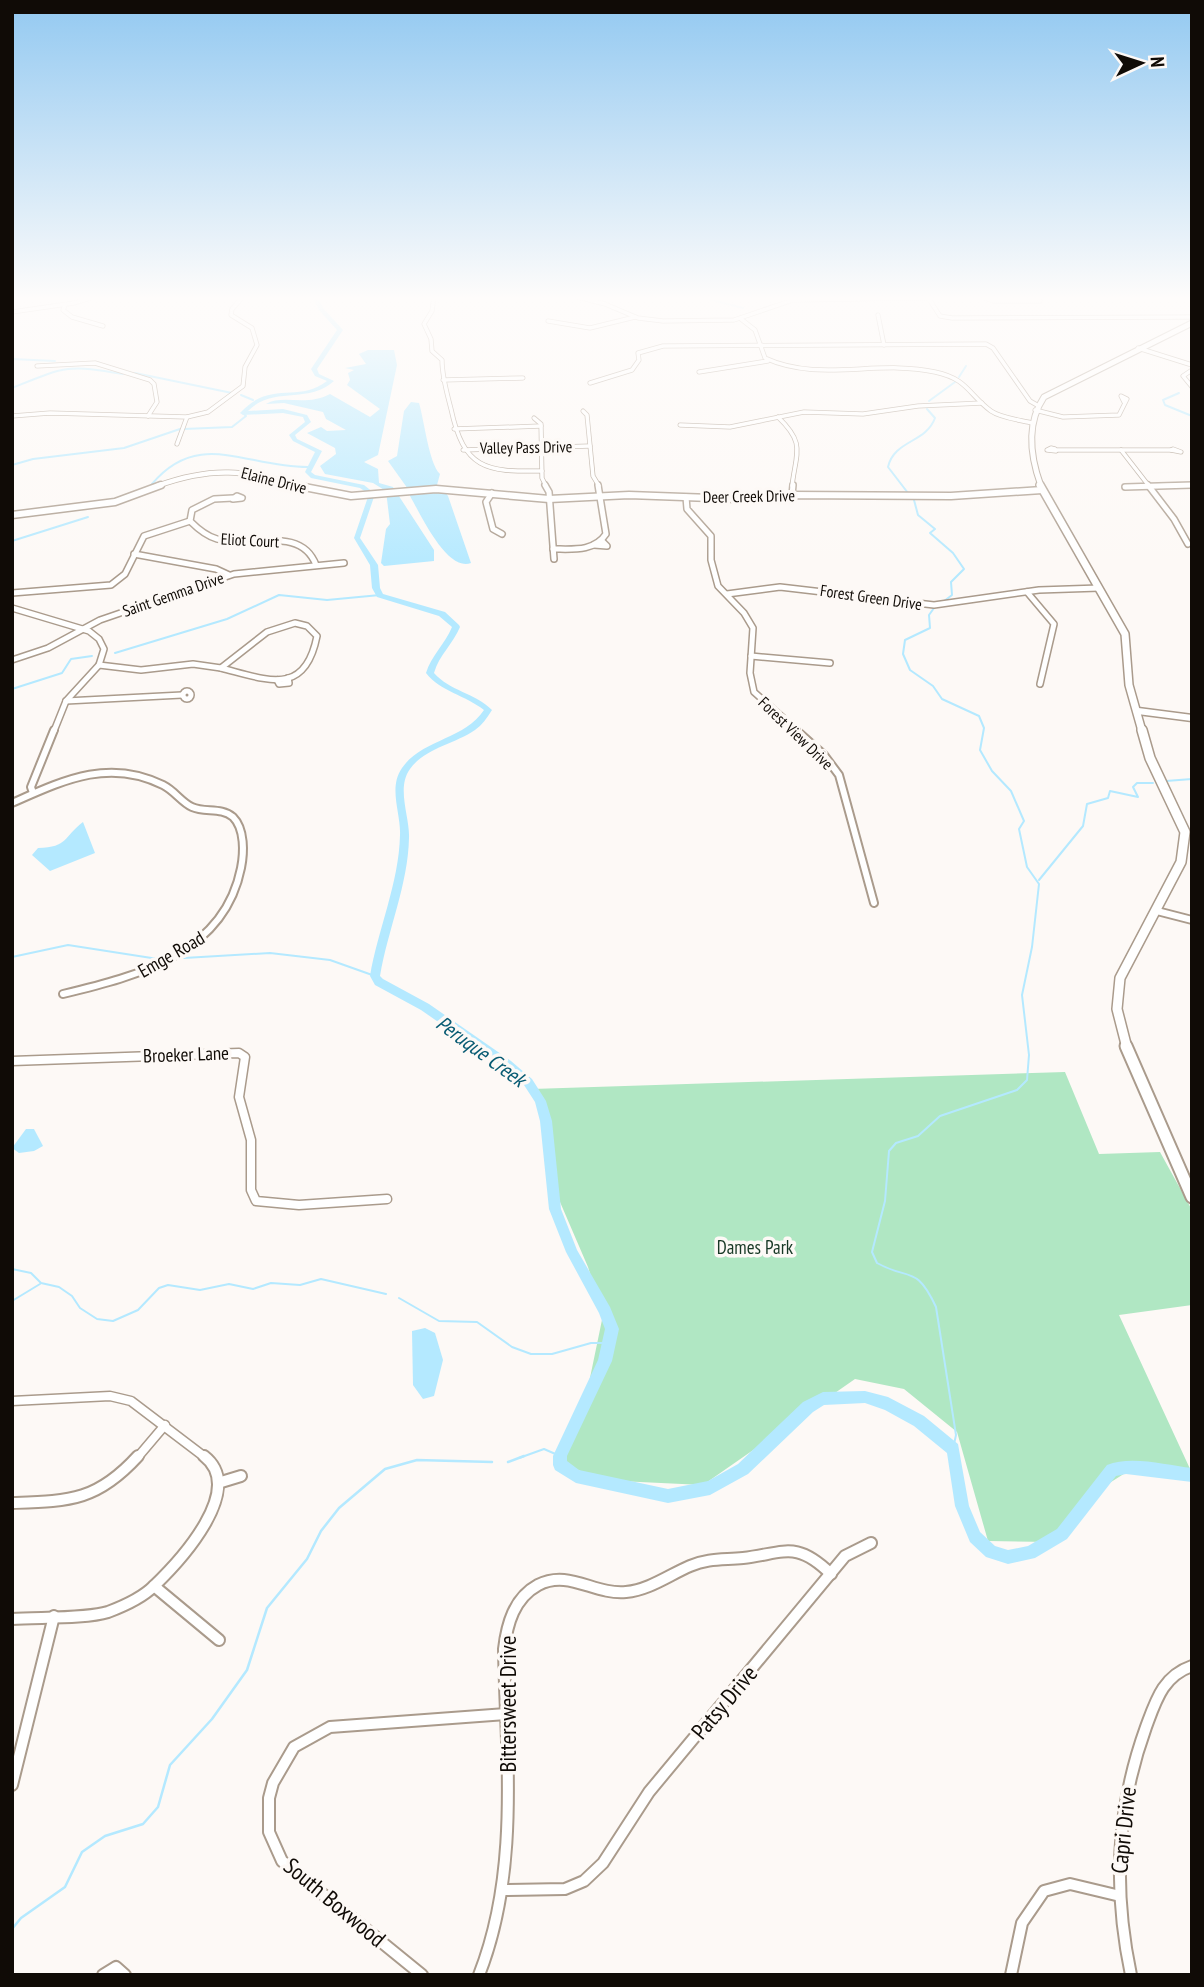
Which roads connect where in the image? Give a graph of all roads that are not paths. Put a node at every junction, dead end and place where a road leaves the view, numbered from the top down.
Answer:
1 (155, 389) edge
2 (239, 389) edge
3 (445, 389) edge
4 (969, 389) edge
5 (1021, 389) edge
6 (1058, 389) edge
7 (1124, 401) dead end
8 (982, 403) junction
9 (1036, 407) junction
10 (583, 411) dead end
11 (12, 416) edge
12 (148, 416) junction
13 (187, 417) junction
14 (778, 417) junction
15 (534, 418) dead end
16 (1032, 423) junction
17 (680, 425) dead end
18 (541, 426) junction
19 (454, 429) junction
20 (177, 444) dead end
21 (590, 446) junction
22 (540, 447) junction
23 (1033, 449) junction
24 (463, 450) junction
25 (1121, 450) junction
26 (1171, 450) dead end
27 (542, 471) junction
28 (1192, 485) edge
29 (1125, 487) dead end
30 (1149, 487) junction
31 (456, 489) joint
32 (1042, 490) junction
33 (492, 493) junction
34 (600, 495) junction
35 (792, 495) junction
36 (686, 497) junction
37 (233, 498) dead end
38 (549, 499) junction
39 (12, 515) edge
40 (190, 521) junction
41 (502, 534) dead end
42 (1188, 544) dead end
43 (553, 549) junction
44 (134, 554) junction
45 (554, 559) dead end
46 (344, 563) dead end
47 (316, 565) junction
48 (229, 575) junction
49 (1100, 588) junction
50 (1027, 592) junction
51 (12, 593) edge
52 (727, 594) junction
53 (12, 608) edge
54 (83, 629) junction
55 (751, 656) junction
56 (12, 660) edge
57 (830, 663) dead end
58 (99, 665) junction
59 (221, 668) junction
60 (1040, 684) dead end
61 (182, 695) dead end
62 (66, 701) junction
63 (1138, 711) junction
64 (1192, 718) edge
65 (33, 793) junction
66 (12, 803) edge
67 (874, 903) dead end
68 (1157, 911) junction
69 (1192, 920) edge
70 (63, 994) dead end
71 (12, 1060) edge
72 (1192, 1197) edge
73 (387, 1199) dead end
74 (12, 1401) edge
75 (165, 1425) junction
76 (241, 1476) dead end
77 (218, 1483) junction
78 (12, 1503) edge
79 (871, 1543) dead end
80 (831, 1574) junction
81 (154, 1586) junction
82 (54, 1616) junction
83 (12, 1619) edge
84 (219, 1640) dead end
85 (1192, 1666) edge
86 (506, 1714) junction
87 (15, 1761) edge
88 (12, 1786) edge
89 (504, 1890) junction
90 (1116, 1895) junction
91 (103, 1975) edge
92 (125, 1975) edge
93 (422, 1975) edge
94 (479, 1975) edge
95 (1011, 1975) edge
96 (1131, 1975) edge

1 - 12 street
2 - 13 street
3 - 19 street
4 - 8 street
5 - 9 street
6 - 9 main road
7 - 9 street
8 - 14 street
8 - 16 street
9 - 16 main road
10 - 21 street
11 - 12 street
12 - 13 street
13 - 20 street
14 - 17 street
14 - 35 street
15 - 18 street
16 - 23 main road
18 - 19 street
18 - 22 street
19 - 24 street
21 - 22 street, Valley Pass Drive
21 - 34 street
22 - 24 street, Valley Pass Drive
22 - 27 street
23 - 25 street
23 - 32 main road
24 - 27 street
25 - 26 street
25 - 30 street
27 - 38 street
28 - 30 street
29 - 30 street
30 - 42 street
31 - 33 street, Deer Creek Drive
31 - 39 street, Elaine Drive
32 - 35 street, Deer Creek Drive
32 - 49 main road
33 - 38 street, Deer Creek Drive
33 - 41 street
34 - 36 street, Deer Creek Drive
34 - 38 street, Deer Creek Drive
34 - 43 street
35 - 36 street, Deer Creek Drive
36 - 52 street, Forest View Drive
37 - 40 street
38 - 43 street
40 - 44 street
40 - 47 street, Eliot Court
43 - 45 street
44 - 48 street
44 - 51 street
46 - 47 street, Saint Gemma Drive
47 - 48 street, Saint Gemma Drive
48 - 54 street, Saint Gemma Drive
49 - 50 street, Forest Green Drive
49 - 63 main road
50 - 52 street, Forest Green Drive
50 - 60 street
52 - 55 street, Forest View Drive
53 - 54 street
54 - 56 street, Saint Gemma Drive
54 - 58 street
55 - 57 street
55 - 67 street, Forest View Drive
58 - 59 street
58 - 62 street
59 - 59 street
61 - 62 street
62 - 65 street
63 - 64 street
63 - 68 main road
65 - 66 street, Emge Road
65 - 70 street, Emge Road
68 - 69 street
68 - 72 main road
71 - 73 street, Broeker Lane
74 - 75 street
75 - 77 street
75 - 78 street
76 - 77 street
77 - 81 street
79 - 80 street, Patsy Drive
80 - 86 street, Bittersweet Drive
80 - 89 street, Patsy Drive
81 - 82 street
81 - 84 street
82 - 83 street
82 - 87 street
85 - 90 street, Capri Drive
86 - 89 street, Bittersweet Drive
86 - 93 street, South Boxwood
87 - 88 street
89 - 94 street, Bittersweet Drive
90 - 95 street
90 - 96 street, Capri Drive
91 - 92 street

